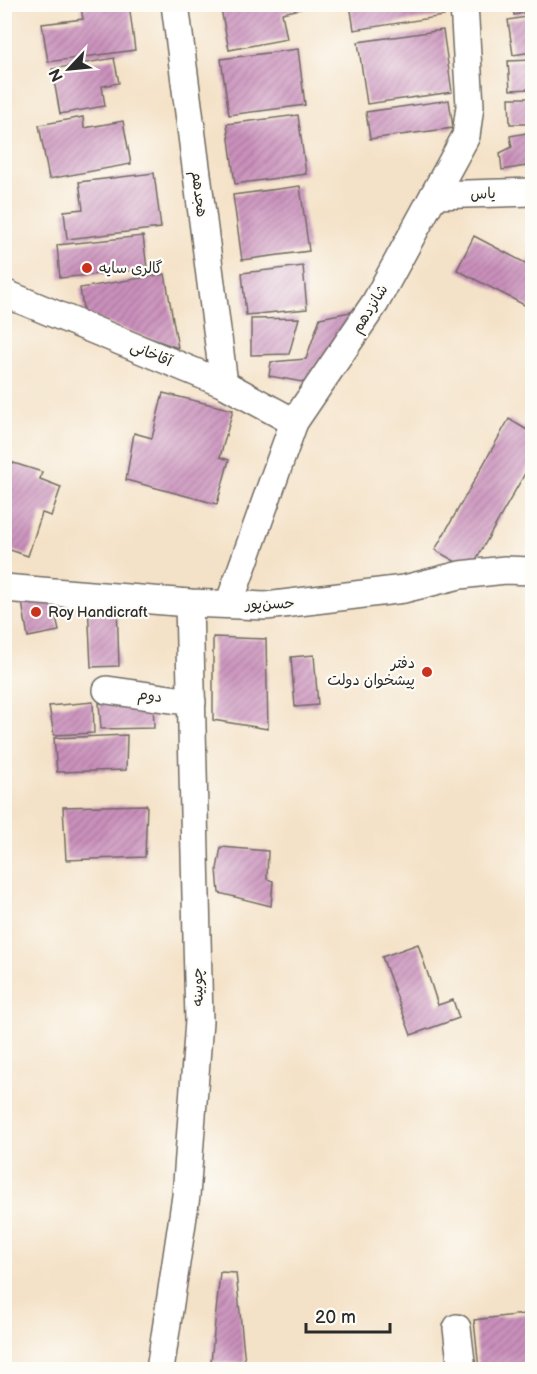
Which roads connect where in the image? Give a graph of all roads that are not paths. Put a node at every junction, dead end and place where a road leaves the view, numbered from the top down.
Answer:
1 (175, 4) edge
2 (464, 4) edge
3 (532, 192) edge
4 (434, 195) junction
5 (4, 293) edge
6 (224, 384) junction
7 (294, 422) junction
8 (532, 571) edge
9 (4, 588) edge
10 (189, 603) junction
11 (229, 604) junction
12 (107, 690) dead end
13 (192, 702) junction
14 (457, 1328) dead end
15 (160, 1370) edge
16 (462, 1370) edge

1 - 6 street, هجدهم
2 - 4 street, شانزدهم
3 - 4 street, یاس
4 - 7 street, شانزدهم
5 - 6 street, آقاخانی
6 - 7 street, آقاخانی
7 - 11 street, شانزدهم
8 - 11 street, حسن‌پور
9 - 10 street, حسن‌پور
10 - 11 street, حسن‌پور
10 - 13 street, چوبینه
12 - 13 street, دوم
13 - 15 street, چوبینه
14 - 16 street

